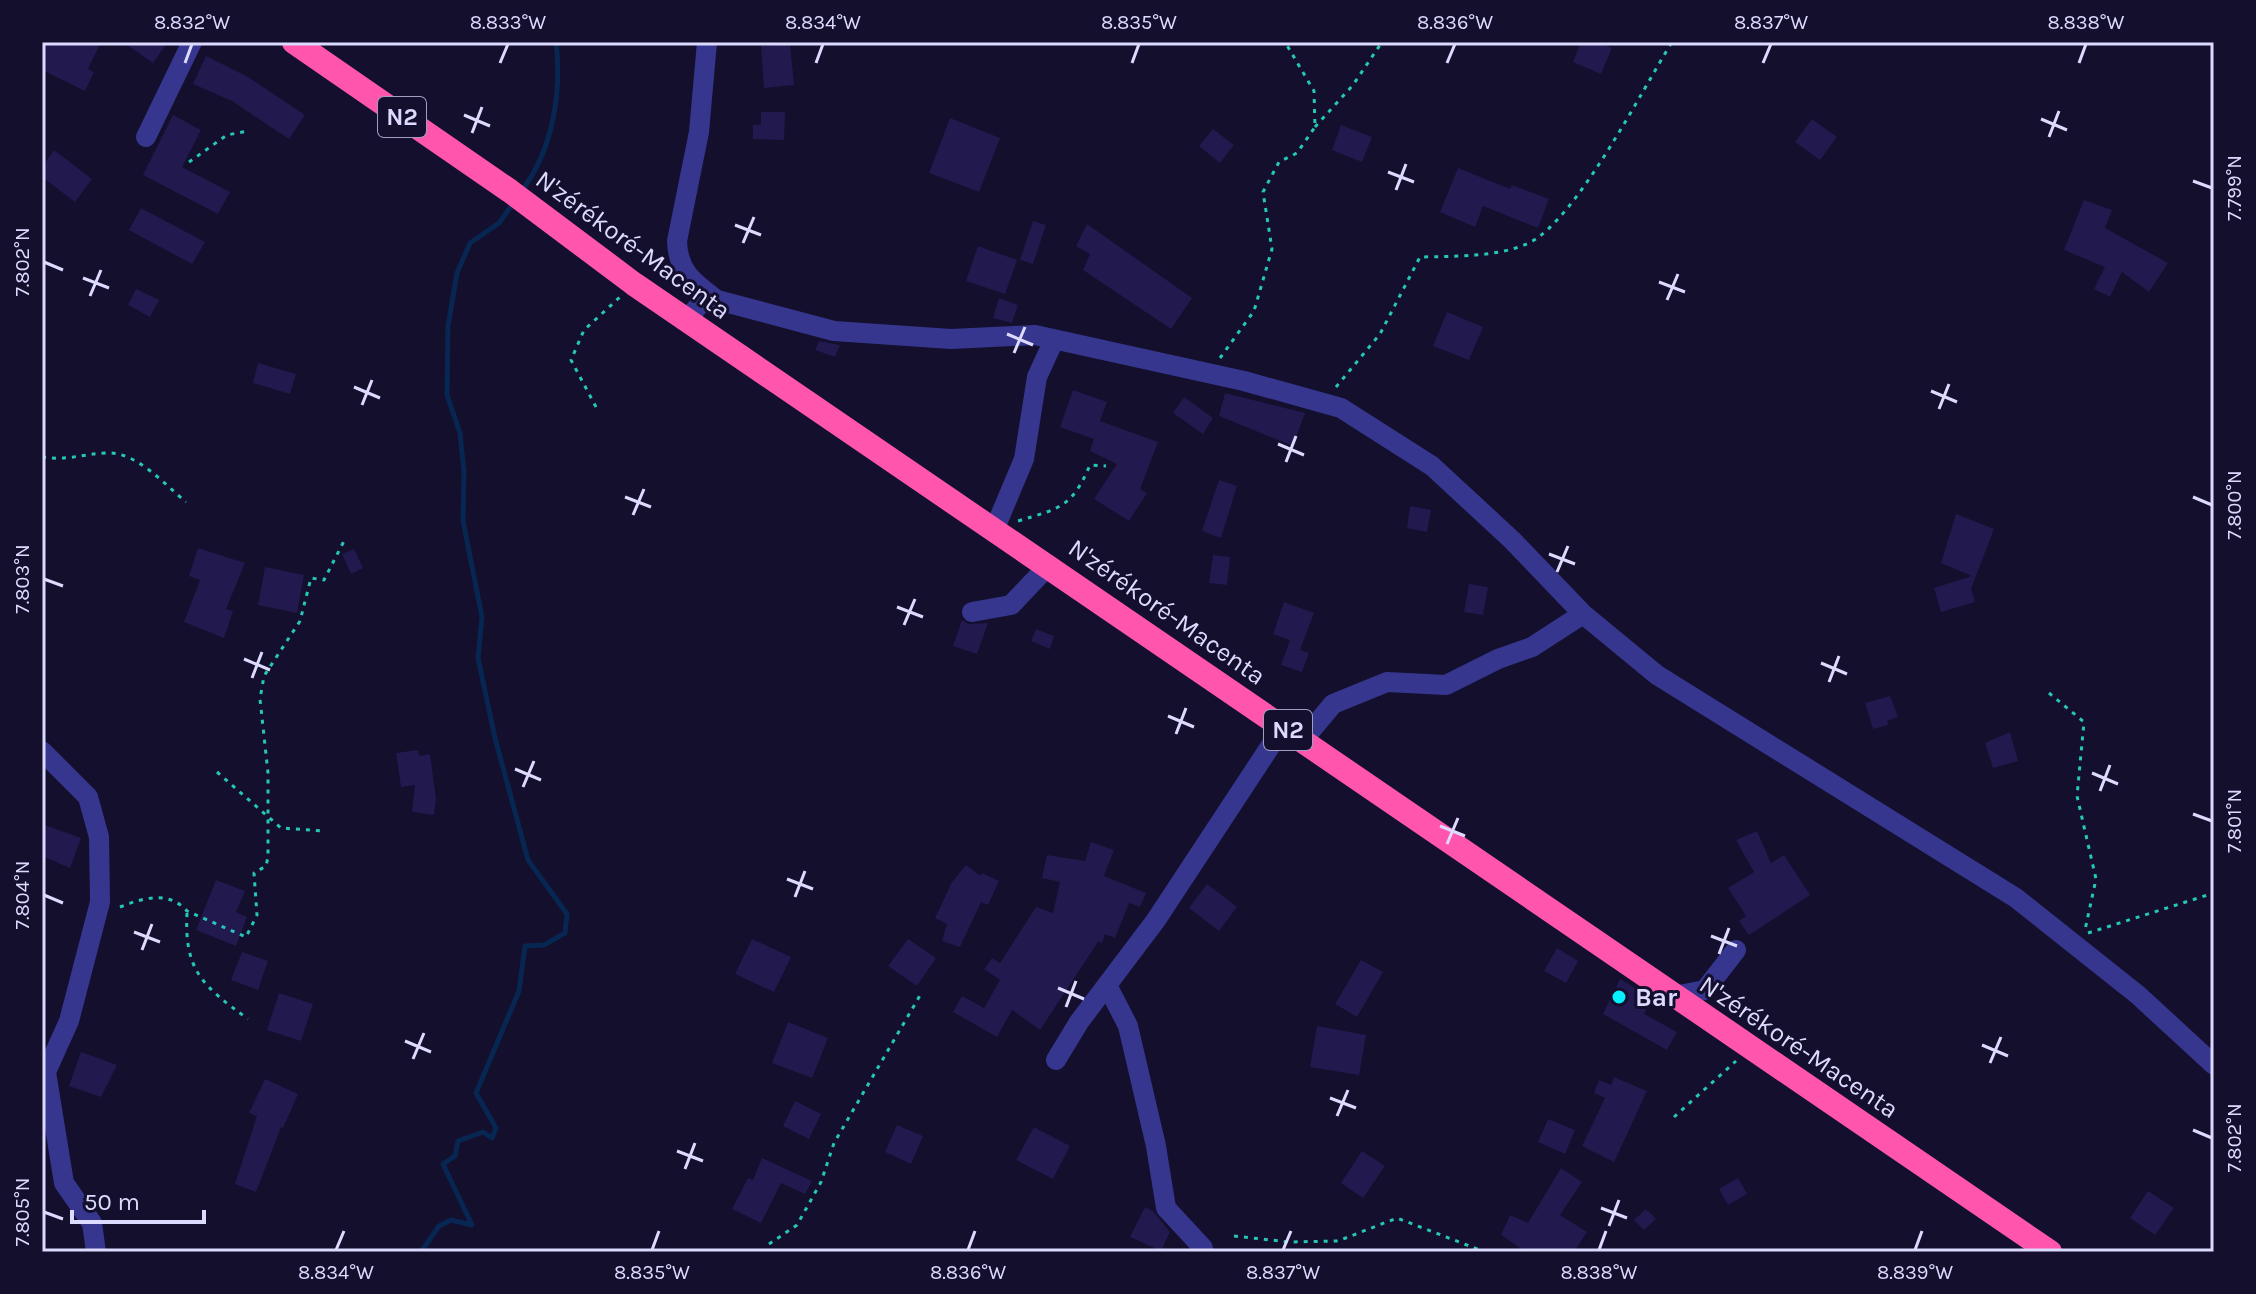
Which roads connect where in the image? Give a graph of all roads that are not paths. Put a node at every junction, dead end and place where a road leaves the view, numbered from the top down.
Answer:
1 (192, 42) edge
2 (294, 42) edge
3 (707, 42) edge
4 (146, 137) dead end
5 (717, 300) junction
6 (687, 320) junction
7 (1054, 340) junction
8 (995, 528) junction
9 (1049, 565) junction
10 (972, 612) dead end
11 (1583, 614) junction
12 (1293, 734) junction
13 (42, 751) edge
14 (1736, 950) dead end
15 (1107, 985) junction
16 (1674, 996) junction
17 (1056, 1060) dead end
18 (2214, 1065) edge
19 (1203, 1248) dead end
20 (96, 1252) edge
21 (2050, 1252) edge

1 - 4 street
2 - 6 highway, N'zérékoré-Macenta / N2
3 - 5 street
5 - 6 street
5 - 7 street
6 - 8 highway, N'zérékoré-Macenta / N2
7 - 8 street
7 - 11 street
8 - 9 highway, N'zérékoré-Macenta / N2
9 - 10 street
9 - 12 highway, N'zérékoré-Macenta / N2
11 - 12 street
11 - 18 street
12 - 15 street
12 - 16 highway, N'zérékoré-Macenta / N2
13 - 20 street
14 - 16 street
15 - 17 street
15 - 19 street
16 - 21 highway, N'zérékoré-Macenta / N2

